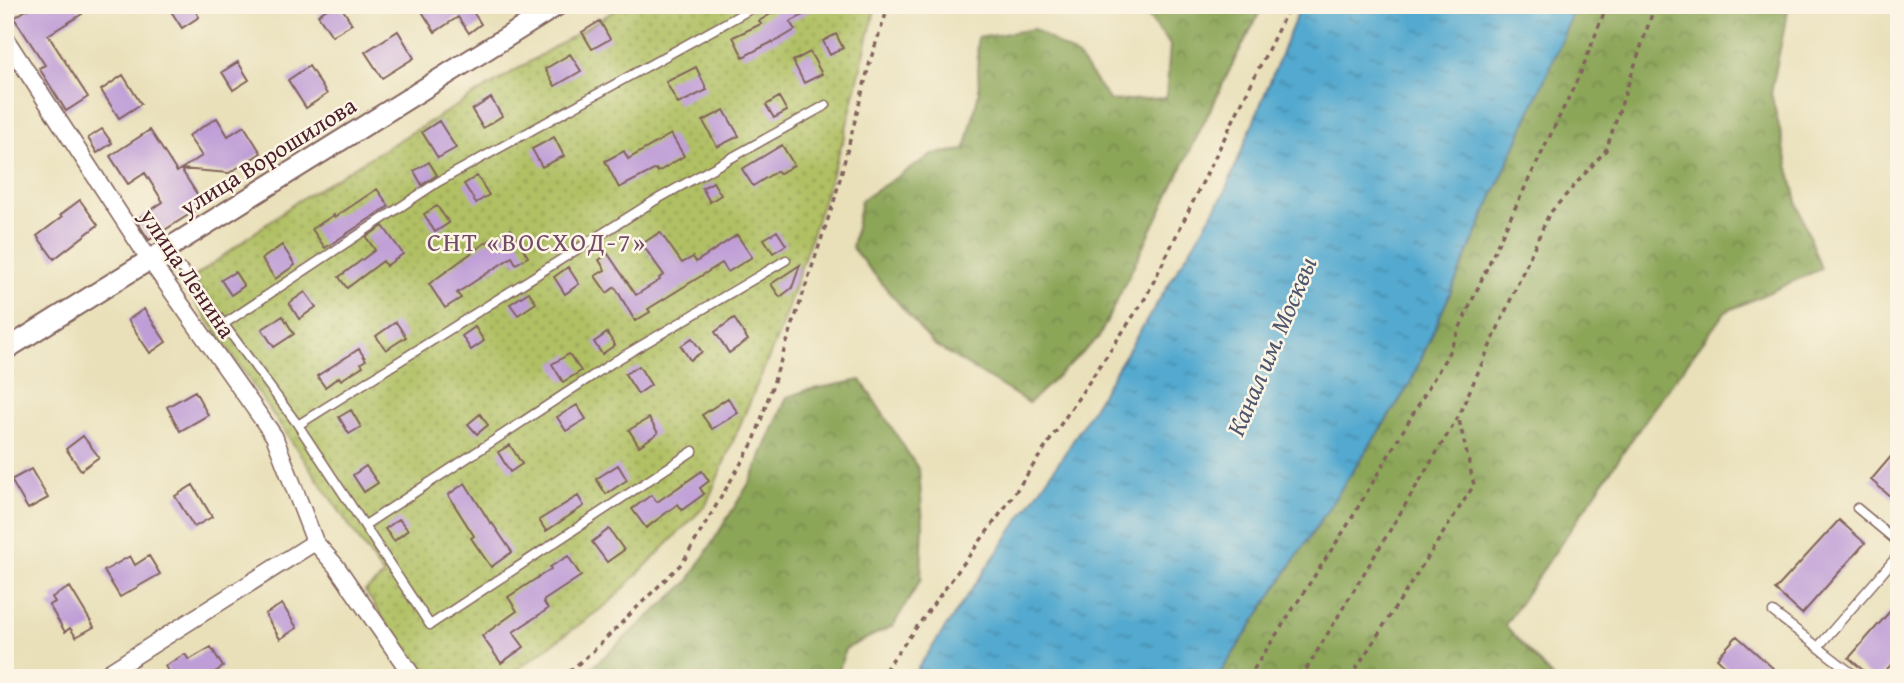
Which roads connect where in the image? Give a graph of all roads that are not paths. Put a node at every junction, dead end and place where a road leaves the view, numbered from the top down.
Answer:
1 (558, 5) edge
2 (758, 5) edge
3 (5, 38) edge
4 (826, 105) dead end
5 (149, 259) junction
6 (786, 260) dead end
7 (224, 324) junction
8 (5, 350) edge
9 (298, 425) junction
10 (693, 451) dead end
11 (1857, 508) dead end
12 (365, 525) junction
13 (315, 542) junction
14 (1899, 544) edge
15 (1899, 554) edge
16 (1773, 612) dead end
17 (1818, 647) junction
18 (100, 678) edge
19 (414, 678) edge
20 (1858, 678) edge

1 - 5 street, улица Ворошилова
2 - 7 lane
3 - 5 street, улица Ленина
4 - 9 lane
5 - 7 lane
5 - 8 street, улица Ворошилова
5 - 13 street, улица Ленина
6 - 12 lane
7 - 9 lane
9 - 12 lane
10 - 12 lane
11 - 14 lane
13 - 18 street
13 - 19 street, улица Ленина
15 - 17 lane
16 - 17 lane
17 - 20 lane

